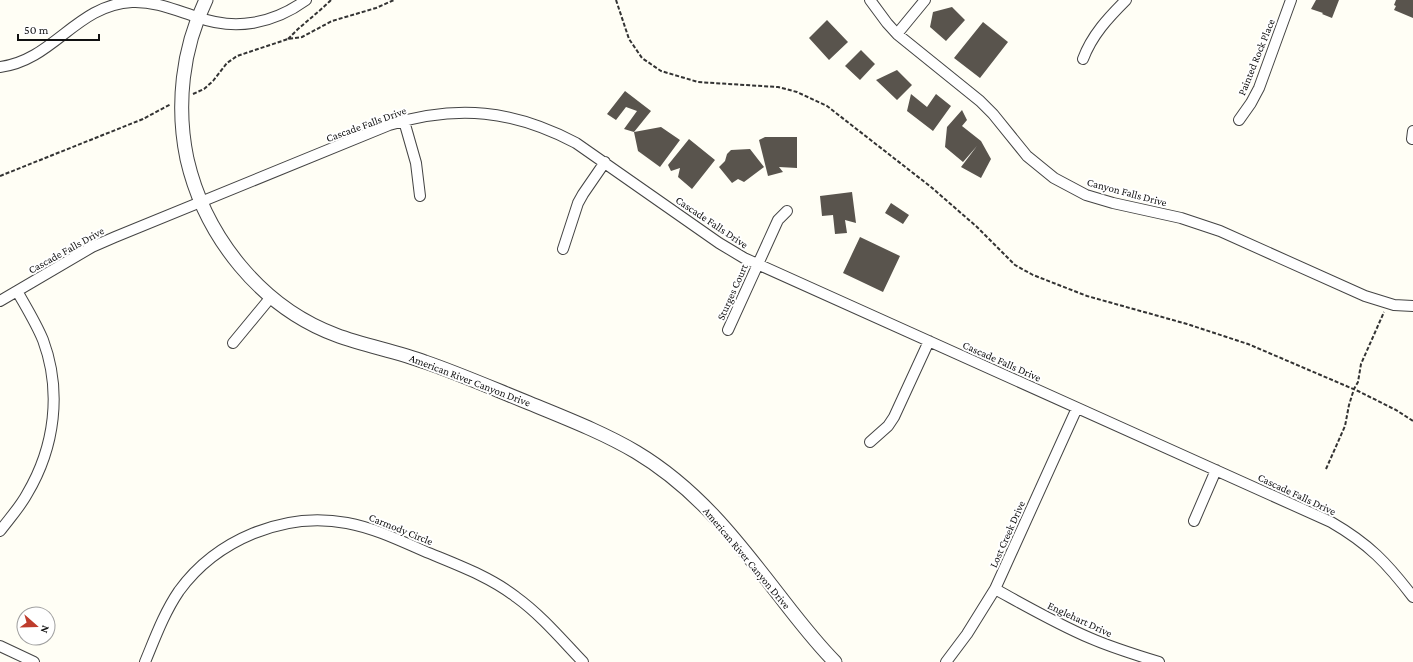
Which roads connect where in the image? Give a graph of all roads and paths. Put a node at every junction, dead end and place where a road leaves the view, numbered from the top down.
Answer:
1 (206, 0) edge
2 (306, 0) edge
3 (331, 0) edge
4 (394, 0) edge
5 (616, 0) edge
6 (870, 0) edge
7 (925, 0) edge
8 (1126, 0) edge
9 (1290, 0) edge
10 (198, 18) junction
11 (897, 34) junction
12 (288, 39) junction
13 (1083, 59) dead end
14 (0, 67) edge
15 (182, 98) junction
16 (1239, 120) dead end
17 (404, 121) junction
18 (605, 162) junction
19 (0, 176) edge
20 (420, 196) dead end
21 (201, 202) junction
22 (787, 211) dead end
23 (563, 249) dead end
24 (758, 264) junction
25 (17, 292) junction
26 (271, 297) junction
27 (0, 301) edge
28 (1388, 303) junction
29 (1413, 306) edge
30 (728, 330) dead end
31 (929, 341) junction
32 (233, 343) dead end
33 (1354, 389) junction
34 (1077, 408) junction
35 (1413, 422) edge
36 (870, 442) dead end
37 (1326, 469) dead end
38 (1216, 470) junction
39 (1194, 521) dead end
40 (0, 531) edge
41 (995, 589) junction
42 (1413, 597) edge
43 (0, 646) edge
44 (34, 662) edge
45 (145, 662) edge
46 (583, 662) edge
47 (835, 662) edge
48 (946, 662) edge
49 (1159, 662) edge

1 - 10 street, American River Canyon Drive
2 - 10 street
3 - 12 path
4 - 12 path
5 - 33 path
6 - 11 street, Canyon Falls Drive
7 - 11 street
8 - 13 street
9 - 16 street, Painted Rock Place
10 - 14 street
10 - 15 street, American River Canyon Drive
11 - 28 street, Canyon Falls Drive
12 - 15 path
15 - 19 path
15 - 21 street, American River Canyon Drive
17 - 18 street, Cascade Falls Drive
17 - 20 street
17 - 21 street, Cascade Falls Drive
18 - 23 street
18 - 24 street, Cascade Falls Drive
21 - 25 street, Cascade Falls Drive
21 - 26 street, American River Canyon Drive
22 - 24 street, Sturges Court
24 - 30 street, Sturges Court
24 - 31 street, Cascade Falls Drive
25 - 27 street, Cascade Falls Drive
25 - 40 street
26 - 32 street
26 - 47 street, American River Canyon Drive
28 - 29 street, Canyon Falls Drive
28 - 33 path
31 - 34 street, Cascade Falls Drive
31 - 36 street
33 - 35 path
33 - 37 path
34 - 38 street, Cascade Falls Drive
34 - 41 street, Lost Creek Drive
38 - 39 street
38 - 42 street, Cascade Falls Drive
41 - 48 street, Lost Creek Drive
41 - 49 street, Englehart Drive
43 - 44 street
45 - 46 street, Carmody Circle

